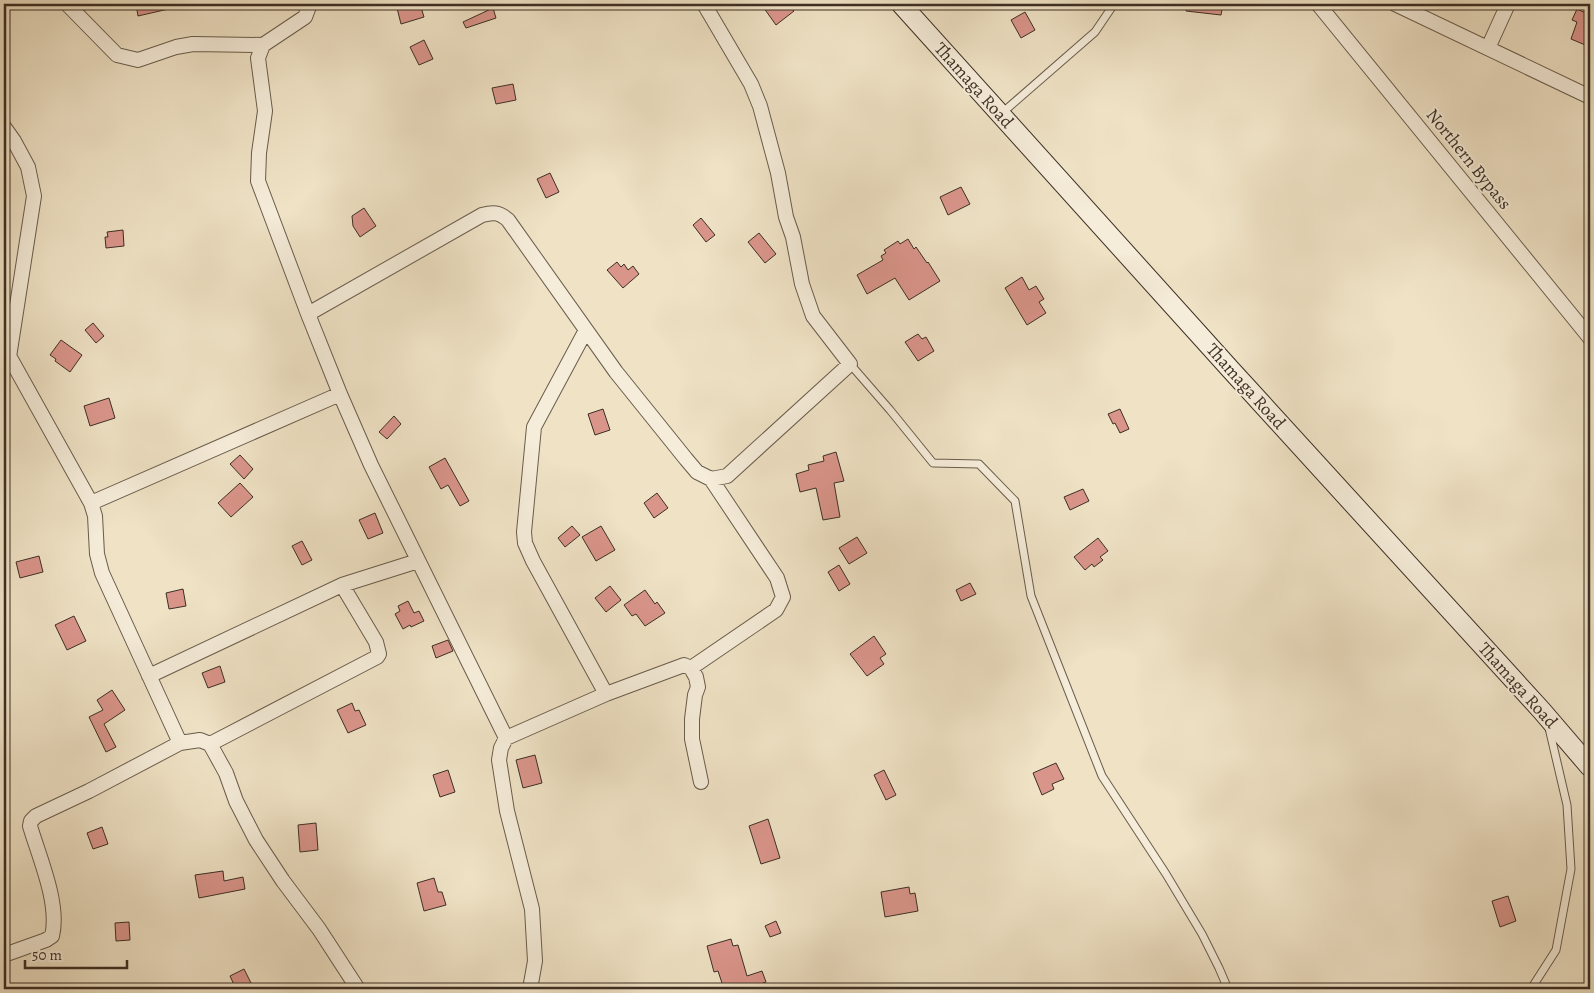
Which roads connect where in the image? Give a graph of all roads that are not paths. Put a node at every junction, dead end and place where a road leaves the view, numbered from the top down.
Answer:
1 (67, 4) edge
2 (310, 4) edge
3 (704, 4) edge
4 (901, 4) edge
5 (1114, 4) edge
6 (1318, 4) edge
7 (1395, 4) edge
8 (1508, 4) edge
9 (263, 45) junction
10 (1488, 48) junction
11 (1590, 97) edge
12 (1001, 114) junction
13 (4, 127) edge
14 (308, 314) junction
15 (586, 330) junction
16 (1590, 338) edge
17 (6, 352) edge
18 (850, 364) junction
19 (340, 394) junction
20 (711, 479) junction
21 (91, 503) junction
22 (418, 561) junction
23 (342, 585) junction
24 (691, 668) junction
25 (149, 676) junction
26 (606, 694) junction
27 (1546, 715) junction
28 (506, 738) junction
29 (180, 743) junction
30 (210, 744) junction
31 (1590, 768) edge
32 (702, 782) dead end
33 (4, 955) edge
34 (358, 989) edge
35 (530, 989) edge
36 (1228, 989) edge
37 (1532, 989) edge

1 - 9 street
2 - 9 street
3 - 18 street
4 - 12 main road, Thamaga Road
5 - 12 lane
6 - 16 street, Northern Bypass
7 - 10 street
8 - 10 street
9 - 14 street
10 - 11 street
12 - 27 main road, Thamaga Road
13 - 17 street
14 - 15 street
14 - 19 street
15 - 20 street
15 - 26 street
17 - 21 street
18 - 20 street
18 - 36 lane
19 - 21 street
19 - 22 street
20 - 24 street
21 - 25 street
22 - 23 street
22 - 28 street
23 - 25 street
23 - 30 street
24 - 26 street
24 - 32 street
25 - 29 street
26 - 28 street
27 - 31 main road, Thamaga Road
27 - 37 lane
28 - 35 street
29 - 30 street
29 - 33 street
30 - 34 street

